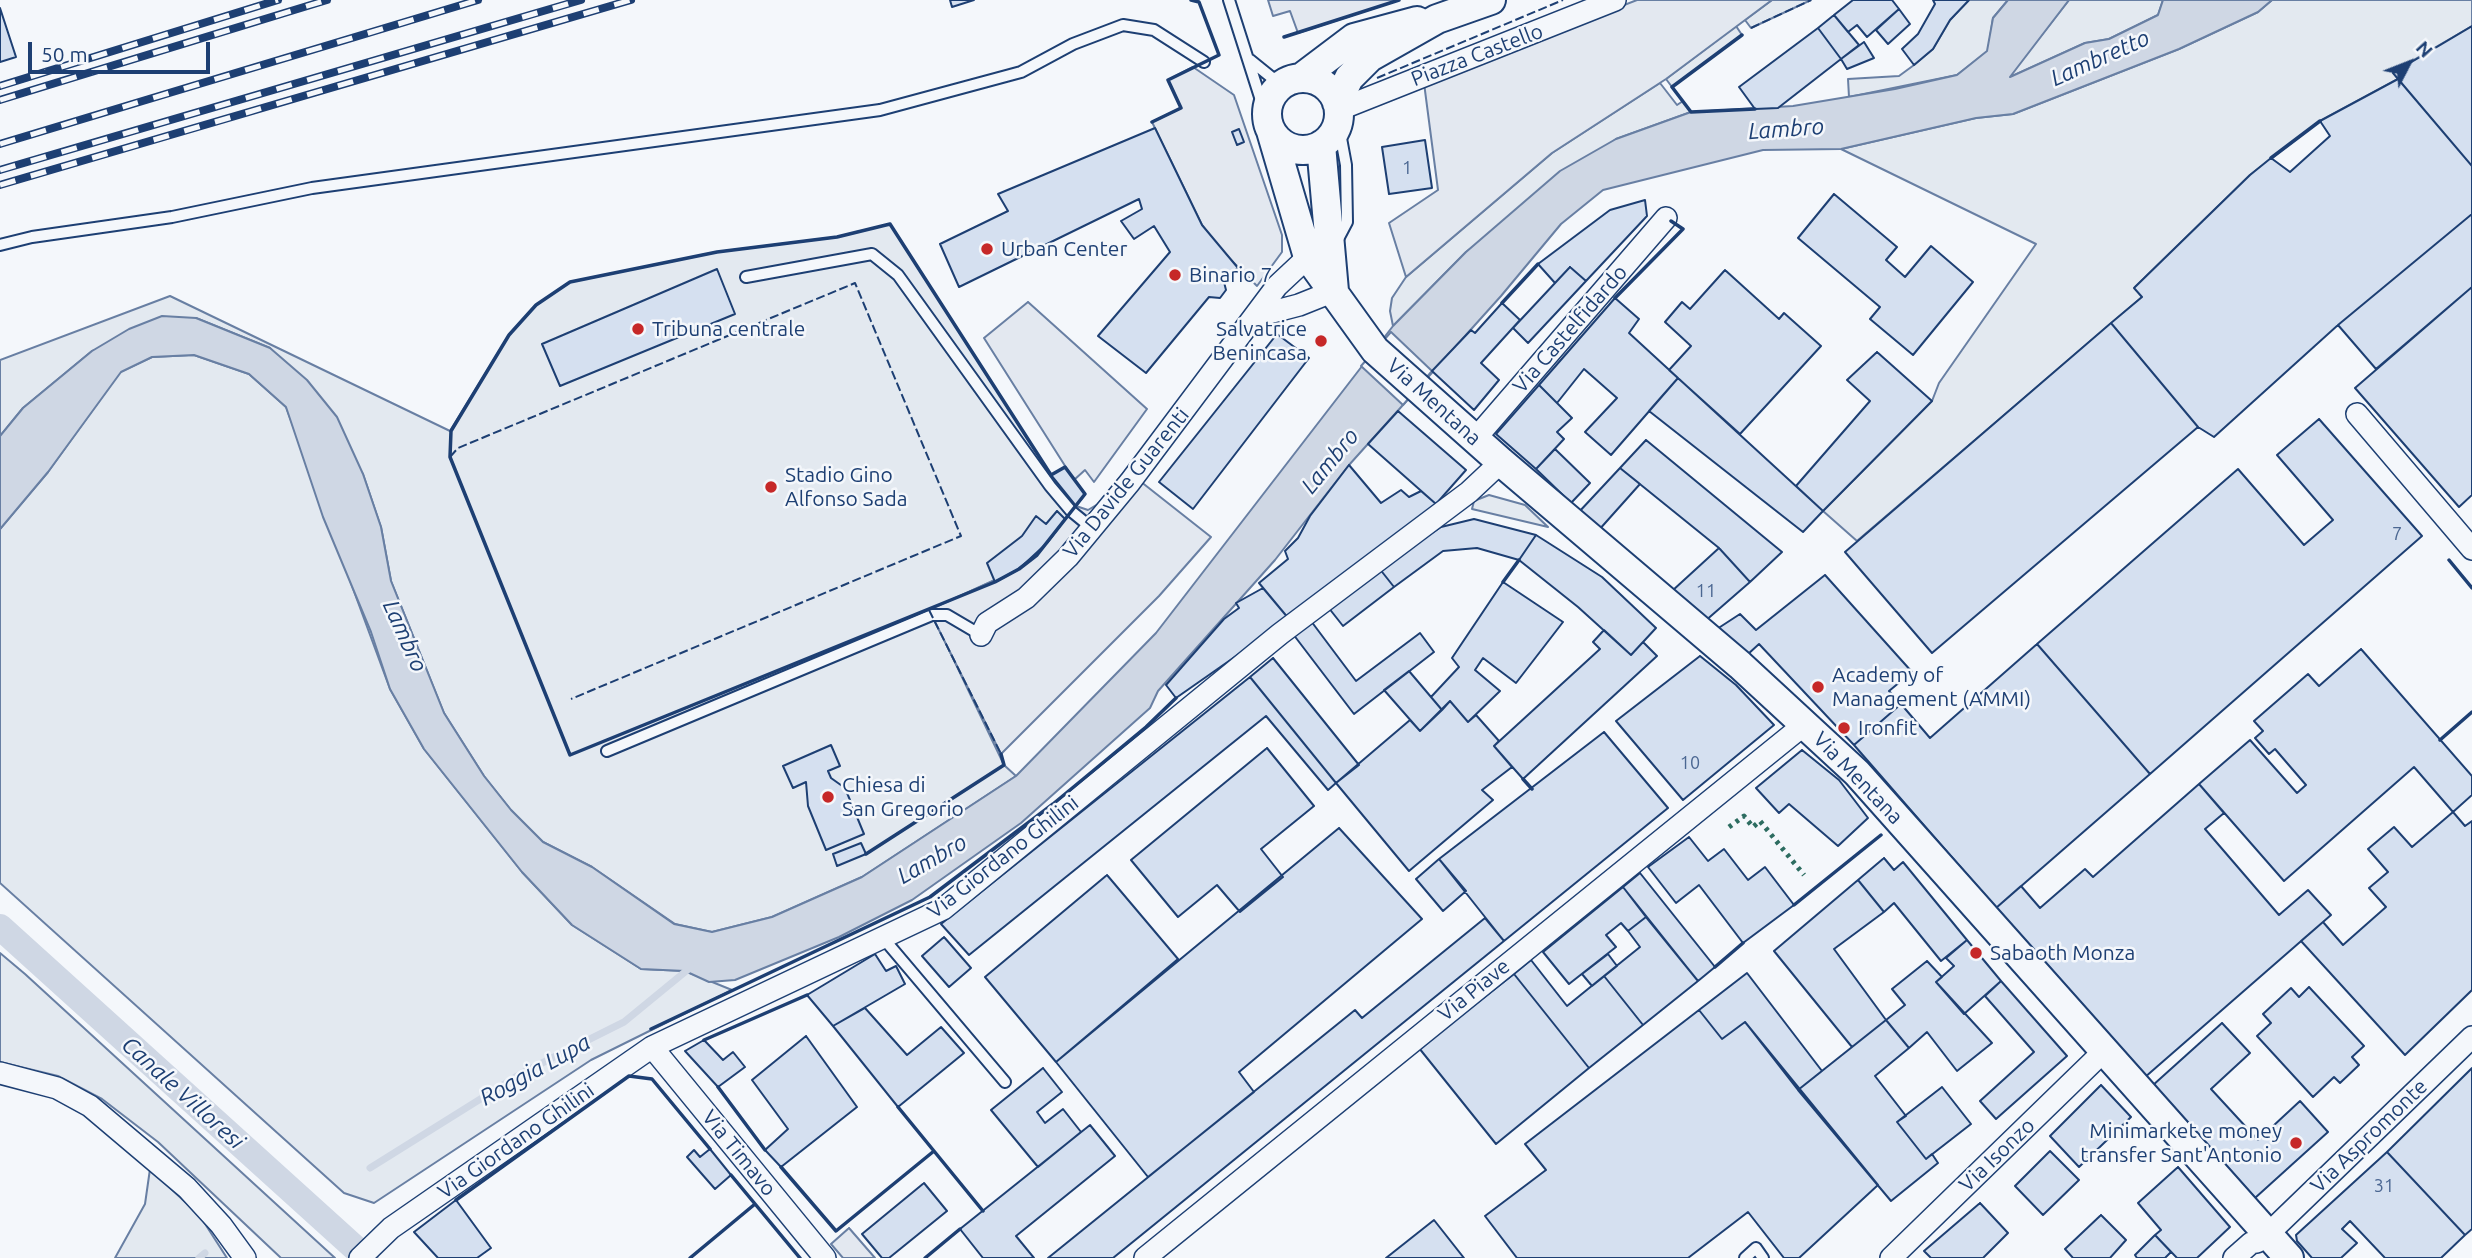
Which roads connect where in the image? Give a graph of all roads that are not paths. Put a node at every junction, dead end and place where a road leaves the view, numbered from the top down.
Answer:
1 (1229, 0) edge
2 (1491, 0) edge
3 (1615, 0) edge
4 (1437, 19) junction
5 (1248, 58) junction
6 (1204, 62) dead end
7 (1295, 80) junction
8 (1338, 111) junction
9 (1269, 125) junction
10 (1321, 145) junction
11 (1666, 218) dead end
12 (0, 245) edge
13 (1320, 253) junction
14 (746, 277) dead end
15 (1334, 291) junction
16 (1257, 316) junction
17 (2357, 414) dead end
18 (1475, 439) junction
19 (1501, 462) junction
20 (1093, 529) junction
21 (2472, 549) edge
22 (981, 635) joint
23 (1805, 724) junction
24 (607, 751) dead end
25 (884, 939) junction
26 (2472, 1037) edge
27 (652, 1047) junction
28 (2103, 1052) junction
29 (0, 1073) edge
30 (1004, 1082) dead end
31 (2267, 1235) junction
32 (1894, 1257) edge
33 (245, 1258) edge
34 (360, 1258) edge
35 (825, 1258) edge
36 (1145, 1258) edge
37 (1745, 1258) edge
38 (1763, 1258) edge
39 (2234, 1258) edge
40 (2289, 1258) edge

1 - 5 lane
2 - 4 street
3 - 8 street, Piazza Castello
4 - 7 street
4 - 8 street
5 - 7 lane
5 - 9 lane
6 - 12 lane
7 - 8 street
7 - 9 street
8 - 10 street
8 - 13 lane
9 - 10 street
9 - 13 street
10 - 13 street
11 - 18 street, Via Castelfidardo
13 - 15 street, Via Mentana
13 - 16 street, Via Davide Guarenti
14 - 20 lane
15 - 16 street
15 - 18 street, Via Mentana
16 - 20 street, Via Davide Guarenti
17 - 21 street
18 - 19 street, Via Mentana
19 - 23 street, Via Mentana
19 - 25 street, Via Giordano Ghilini
20 - 22 street, Via Davide Guarenti
22 - 24 lane
23 - 28 street, Via Mentana
23 - 36 street, Via Piave
25 - 27 street, Via Giordano Ghilini
25 - 30 lane
26 - 31 street, Via Aspromonte
27 - 34 street, Via Giordano Ghilini
27 - 35 street, Via Timavo
28 - 31 street, Via Mentana
28 - 32 street, Via Isonzo
29 - 33 street
31 - 39 street, Via Aspromonte
31 - 40 street, Via Mentana
37 - 38 lane

